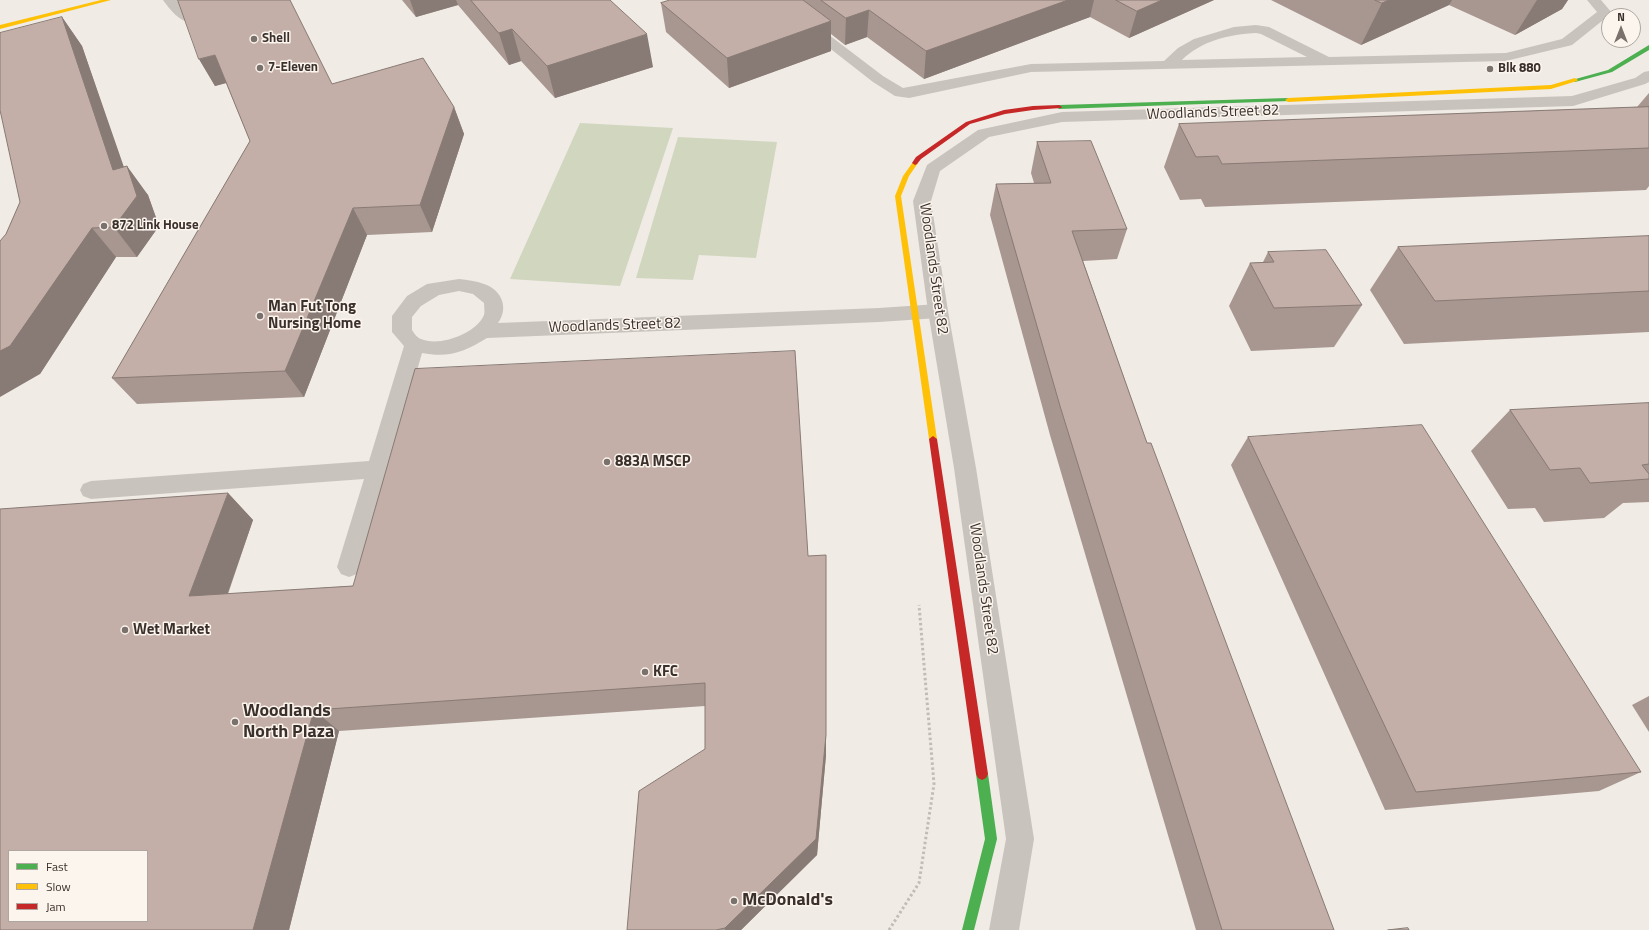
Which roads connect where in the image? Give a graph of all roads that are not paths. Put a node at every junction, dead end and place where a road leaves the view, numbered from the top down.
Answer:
1 (108, 0) edge
2 (170, 0) edge
3 (775, 0) edge
4 (1594, 0) edge
5 (191, 19) edge
6 (0, 26) edge
7 (1649, 47) edge
8 (1327, 61) junction
9 (1169, 64) junction
10 (1649, 75) edge
11 (938, 311) junction
12 (916, 313) junction
13 (483, 332) junction
14 (414, 345) junction
15 (965, 468) junction
16 (938, 469) junction
17 (376, 470) junction
18 (91, 490) dead end
19 (348, 567) dead end
20 (968, 930) edge
21 (1004, 930) edge

1 - 6 street
2 - 5 street
3 - 9 street
4 - 8 street
7 - 12 street, Woodlands Street 82
8 - 9 street
8 - 9 street
10 - 11 street, Woodlands Street 82
11 - 12 street
11 - 15 street, Woodlands Street 82
12 - 13 street, Woodlands Street 82
12 - 16 street, Woodlands Street 82
13 - 14 street
13 - 14 street
14 - 17 street
15 - 16 street
15 - 21 street, Woodlands Street 82
16 - 20 street, Woodlands Street 82
17 - 18 street
17 - 19 street

